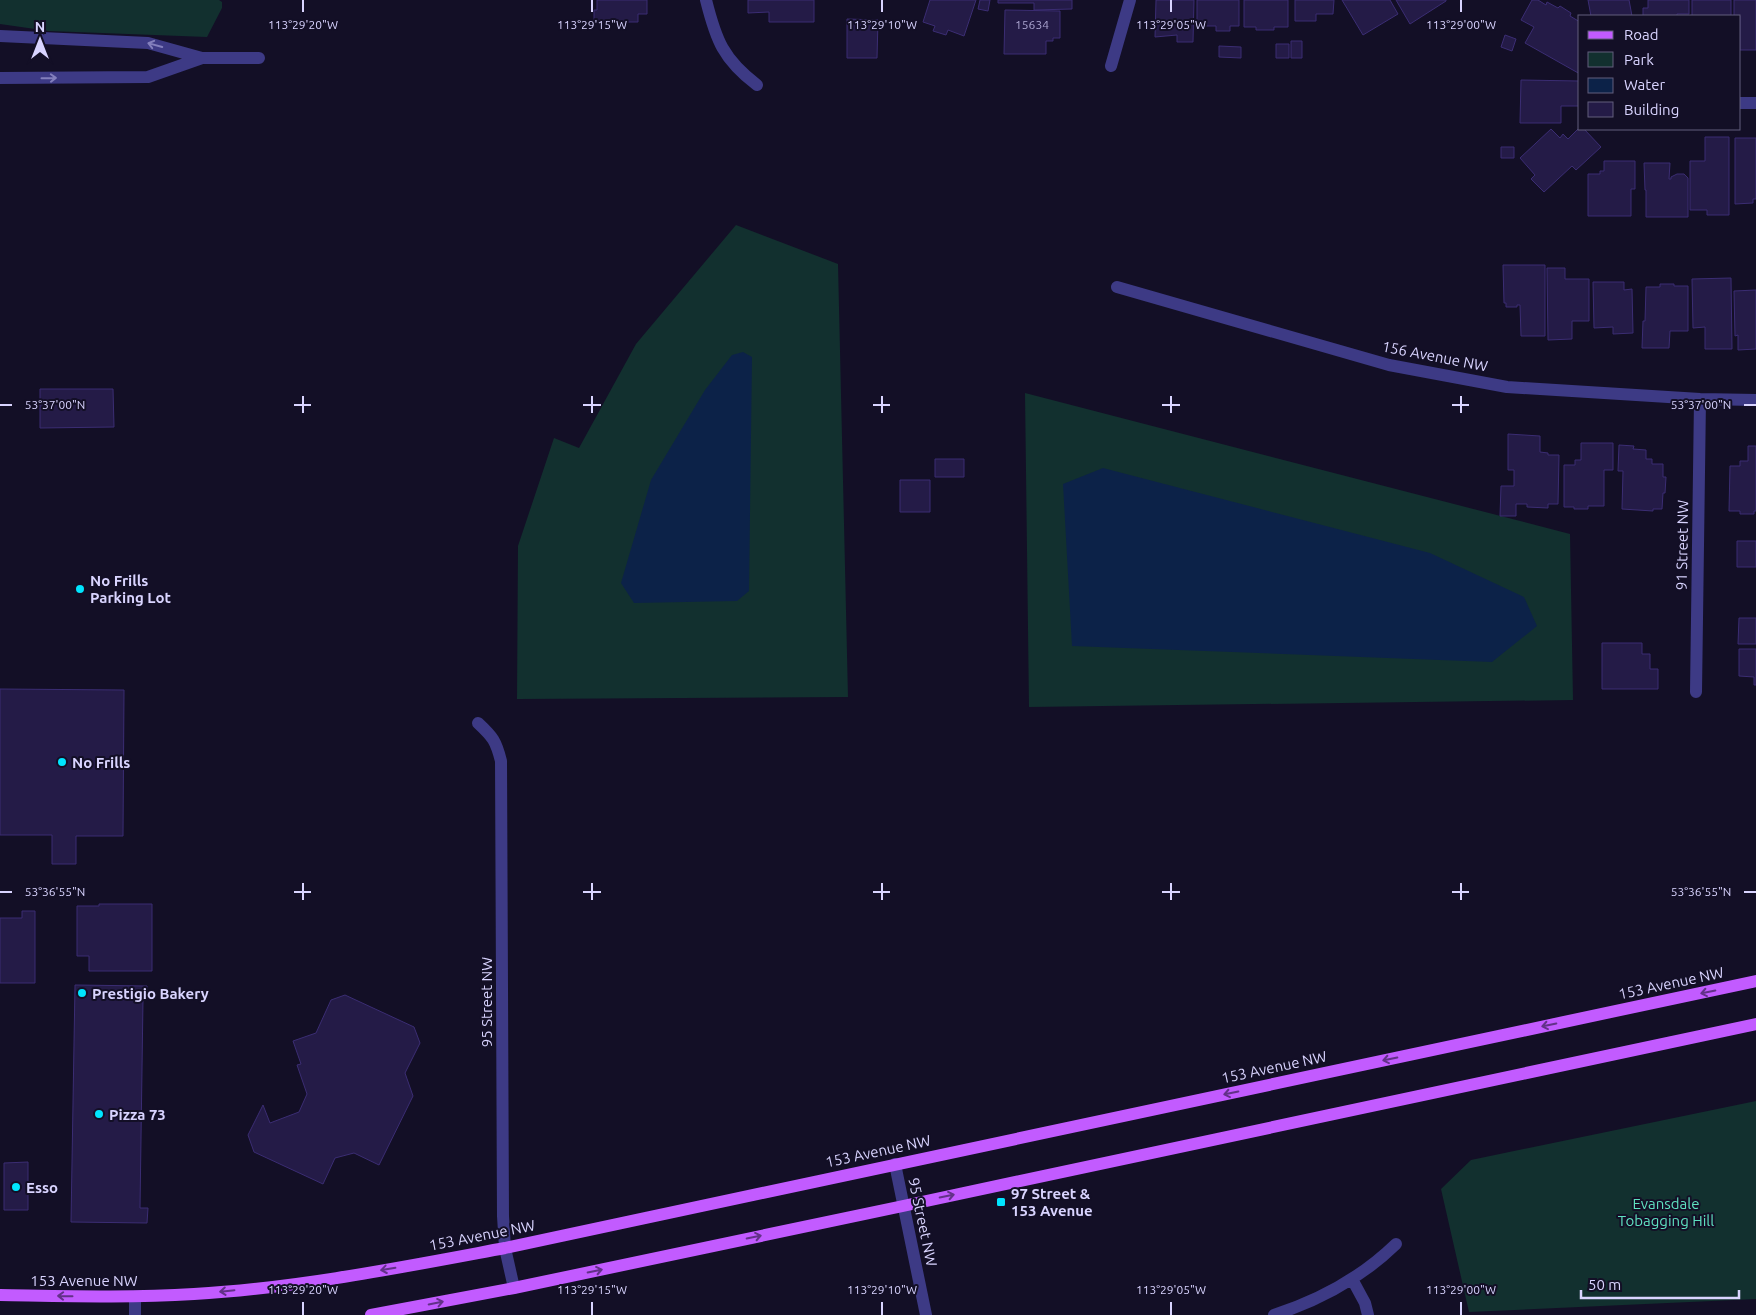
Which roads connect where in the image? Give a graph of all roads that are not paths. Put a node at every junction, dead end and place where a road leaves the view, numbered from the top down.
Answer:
1 (706, 0) edge
2 (1130, 0) edge
3 (0, 36) edge
4 (202, 58) junction
5 (259, 58) dead end
6 (1111, 66) dead end
7 (0, 78) edge
8 (757, 85) dead end
9 (1741, 104) edge
10 (1756, 104) edge
11 (1117, 287) dead end
12 (1700, 399) junction
13 (1756, 400) edge
14 (1696, 692) dead end
15 (478, 723) dead end
16 (1756, 982) edge
17 (1756, 1024) edge
18 (895, 1164) junction
19 (903, 1206) junction
20 (1396, 1244) dead end
21 (505, 1248) junction
22 (1352, 1280) junction
23 (514, 1288) junction
24 (0, 1295) edge
25 (135, 1297) junction
26 (135, 1315) edge
27 (371, 1315) edge
28 (926, 1315) edge
29 (1274, 1315) edge
30 (1368, 1315) edge

1 - 8 street
2 - 6 street
4 -> 3 street
4 - 5 street
7 -> 4 street
9 - 10 street
11 - 12 street, 156 Avenue NW
12 - 13 street, 156 Avenue NW
12 - 14 street, 91 Street NW
15 - 21 street, 95 Street NW
16 -> 18 main road, 153 Avenue NW
19 -> 17 main road
18 - 19 street, 95 Street NW
18 - 21 main road, 153 Avenue NW
23 -> 19 main road
19 - 28 street, 95 Street NW
20 - 22 street
21 - 23 street, 95 Street NW
21 -> 25 main road, 153 Avenue NW
22 - 29 street
22 - 30 street
27 -> 23 main road
25 -> 24 main road, 153 Avenue NW
25 - 26 street

